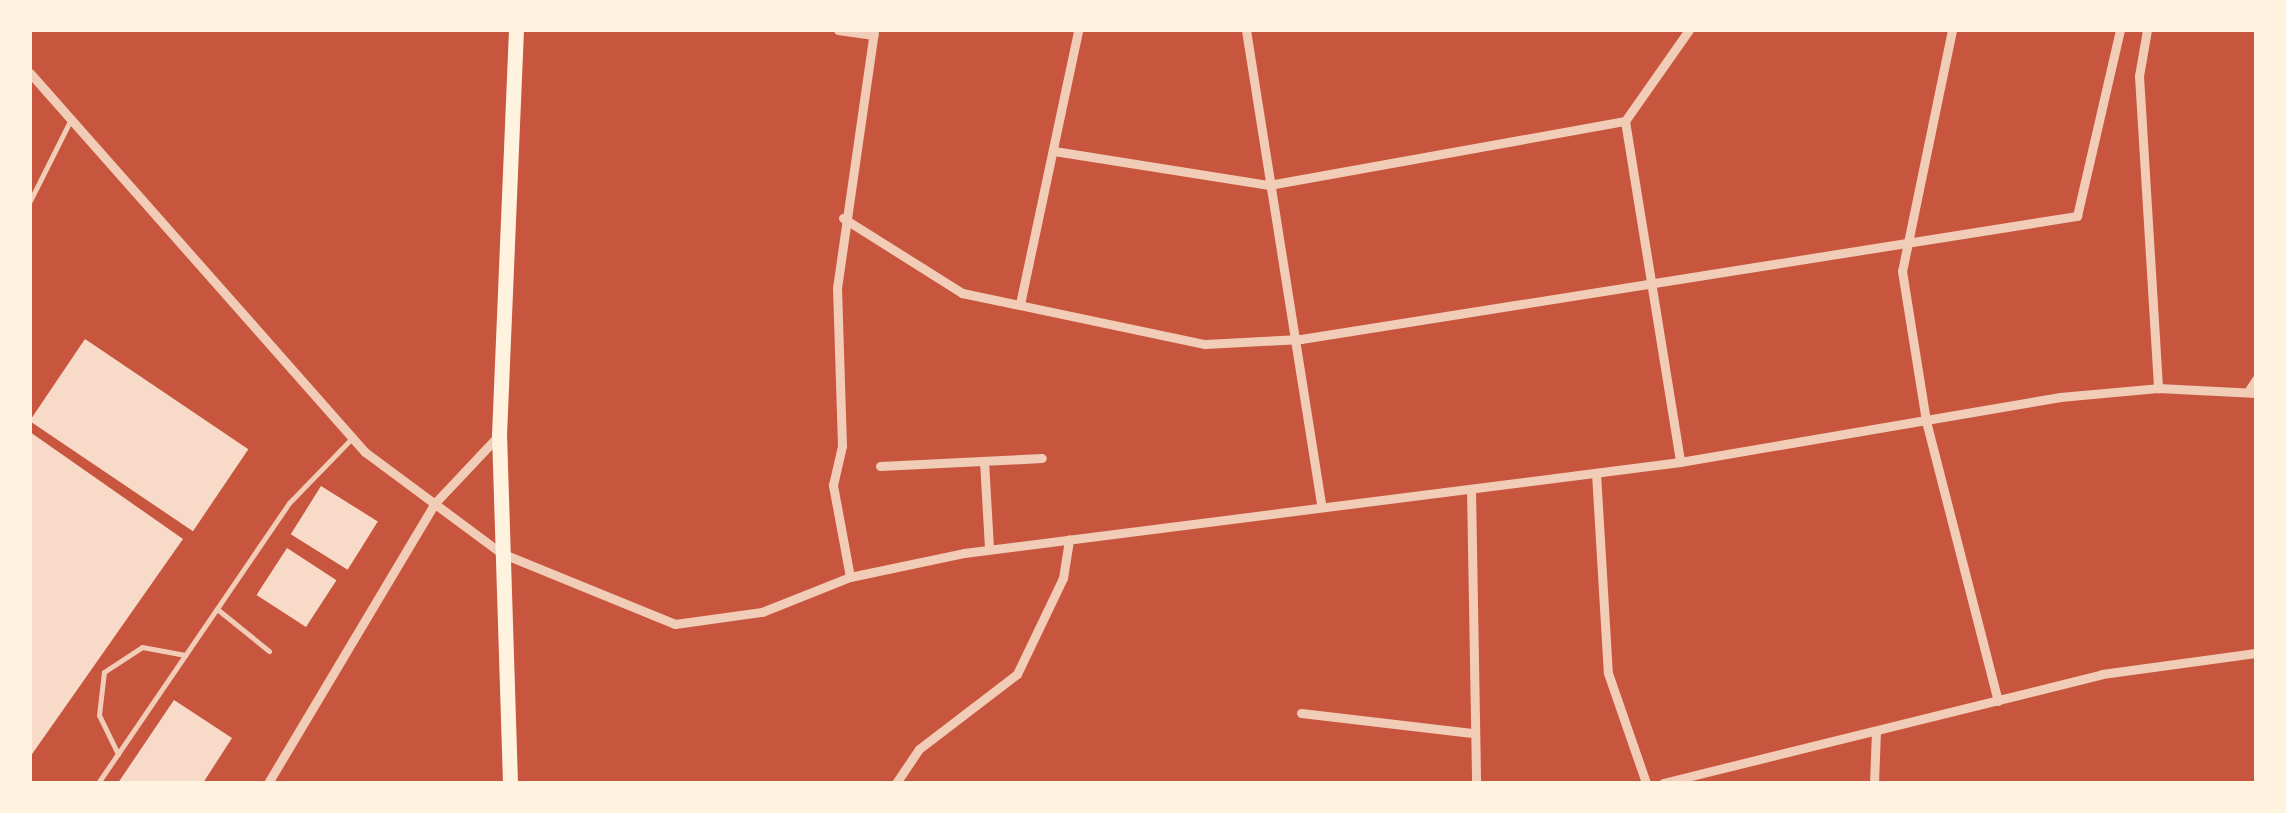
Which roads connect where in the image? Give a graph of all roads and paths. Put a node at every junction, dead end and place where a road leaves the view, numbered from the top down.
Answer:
1 (516, 30) edge
2 (838, 30) edge
3 (1078, 30) edge
4 (1246, 30) edge
5 (1690, 30) edge
6 (1952, 30) edge
7 (2120, 30) edge
8 (2148, 30) edge
9 (874, 32) edge
10 (30, 73) edge
11 (70, 121) junction
12 (1625, 121) junction
13 (1054, 151) junction
14 (1269, 185) junction
15 (30, 201) edge
16 (843, 218) junction
17 (1905, 243) junction
18 (1651, 284) junction
19 (1020, 304) junction
20 (1301, 339) junction
21 (2256, 379) edge
22 (2158, 388) junction
23 (2252, 392) edge
24 (1926, 421) junction
25 (499, 435) junction
26 (352, 438) junction
27 (1042, 458) dead end
28 (984, 461) junction
29 (1680, 462) junction
30 (880, 466) dead end
31 (1596, 473) junction
32 (1471, 489) junction
33 (434, 504) junction
34 (1321, 505) junction
35 (1069, 539) junction
36 (990, 549) junction
37 (501, 553) junction
38 (850, 576) junction
39 (216, 609) junction
40 (269, 652) dead end
41 (2256, 653) edge
42 (185, 655) junction
43 (1998, 701) junction
44 (1301, 714) dead end
45 (1876, 731) junction
46 (1470, 733) junction
47 (118, 754) junction
48 (98, 783) edge
49 (268, 783) edge
50 (510, 783) edge
51 (896, 783) edge
52 (1476, 783) edge
53 (1646, 783) edge
54 (1662, 783) edge
55 (1874, 783) edge

1 - 25 highway
2 - 9 street
3 - 13 street
4 - 14 street
5 - 12 street
6 - 17 street
7 - 17 street
8 - 22 street
9 - 16 street
10 - 11 street
11 - 15 lane
11 - 26 street
12 - 14 street
12 - 18 street
13 - 14 street
13 - 19 street
14 - 20 street
16 - 19 street
16 - 38 street
17 - 18 street
17 - 24 street
18 - 20 street
18 - 29 street
19 - 20 street
20 - 34 street
21 - 23 street
22 - 23 street
22 - 24 street
24 - 29 street
24 - 43 street
25 - 33 street
25 - 37 highway
26 - 33 street
26 - 39 lane
27 - 28 street
28 - 30 street
28 - 36 street
29 - 31 street
31 - 32 street
31 - 53 street
32 - 34 street
32 - 46 street
33 - 37 street
33 - 49 street
34 - 35 street
35 - 36 street
35 - 51 street
36 - 38 street
37 - 38 street
37 - 50 highway
39 - 40 lane
39 - 42 lane
41 - 43 street
42 - 47 lane
42 - 47 lane
43 - 45 street
44 - 46 street
45 - 54 street
45 - 55 street
46 - 52 street
47 - 48 lane

